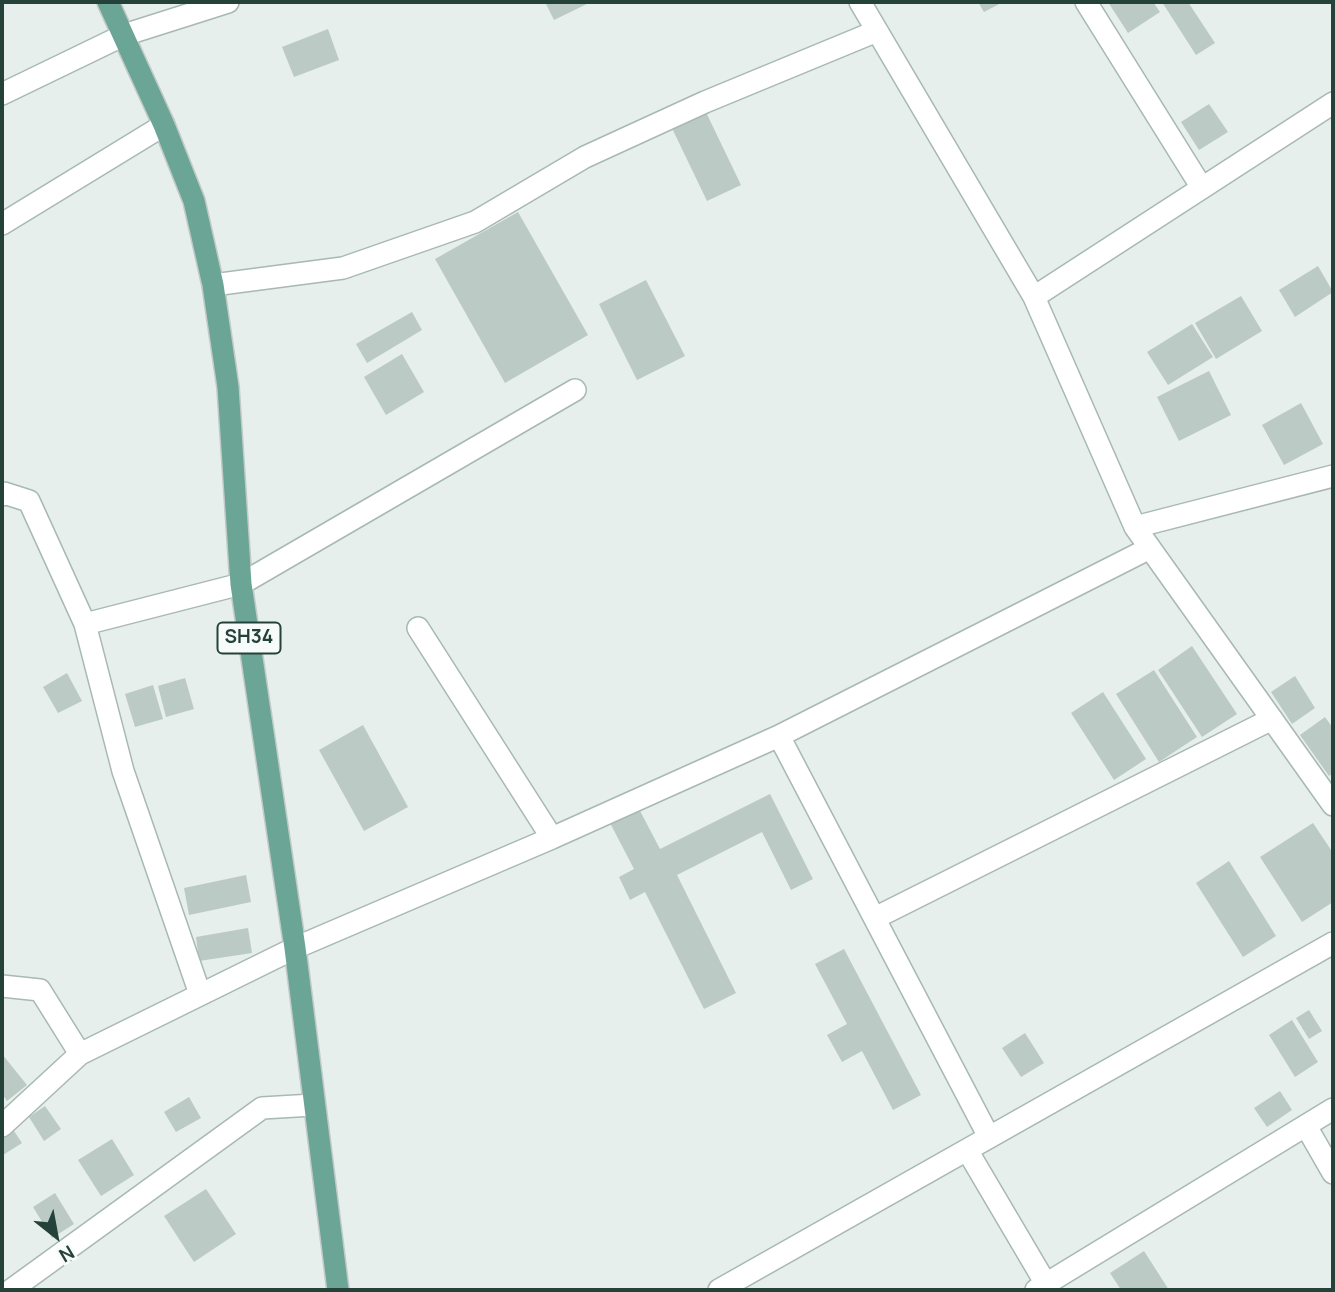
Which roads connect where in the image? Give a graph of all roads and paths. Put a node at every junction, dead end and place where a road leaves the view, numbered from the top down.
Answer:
1 (108, 2) edge
2 (228, 2) edge
3 (860, 2) edge
4 (1086, 2) edge
5 (877, 31) junction
6 (124, 35) junction
7 (2, 94) edge
8 (1333, 103) edge
9 (164, 125) junction
10 (1202, 188) junction
11 (2, 224) edge
12 (214, 285) junction
13 (1034, 297) junction
14 (575, 390) dead end
15 (1333, 475) edge
16 (2, 495) edge
17 (1135, 527) junction
18 (1150, 548) junction
19 (241, 584) junction
20 (85, 624) junction
21 (418, 628) dead end
22 (1272, 719) junction
23 (779, 736) junction
24 (1333, 805) edge
25 (552, 838) junction
26 (875, 918) junction
27 (1333, 943) edge
28 (295, 948) junction
29 (2, 986) edge
30 (200, 994) junction
31 (80, 1054) junction
32 (313, 1105) junction
33 (1333, 1109) edge
34 (2, 1126) edge
35 (1306, 1126) junction
36 (989, 1137) junction
37 (967, 1150) junction
38 (1333, 1173) edge
39 (1053, 1285) edge
40 (726, 1288) edge
41 (11, 1290) edge
42 (338, 1290) edge

1 - 6 main road, SH34
2 - 6 street
3 - 5 street
4 - 10 street
5 - 12 street
5 - 13 street
6 - 7 street
6 - 9 main road, SH34
8 - 10 street
9 - 11 street
9 - 12 main road, SH34
10 - 13 street
12 - 19 main road, SH34
13 - 17 street
14 - 19 street
15 - 17 street
16 - 20 street
17 - 18 street
18 - 22 street
18 - 23 street
19 - 20 street
19 - 28 main road, SH34
20 - 30 street
21 - 25 street
22 - 24 street
22 - 26 street
23 - 25 street
23 - 26 street
25 - 28 street
26 - 36 street
27 - 36 street
28 - 30 street
28 - 32 main road, SH34
29 - 31 street
30 - 31 street
31 - 34 street
32 - 41 street
32 - 42 main road, SH34
33 - 35 street
35 - 38 street
35 - 39 street
36 - 37 street
37 - 39 street
37 - 40 street

